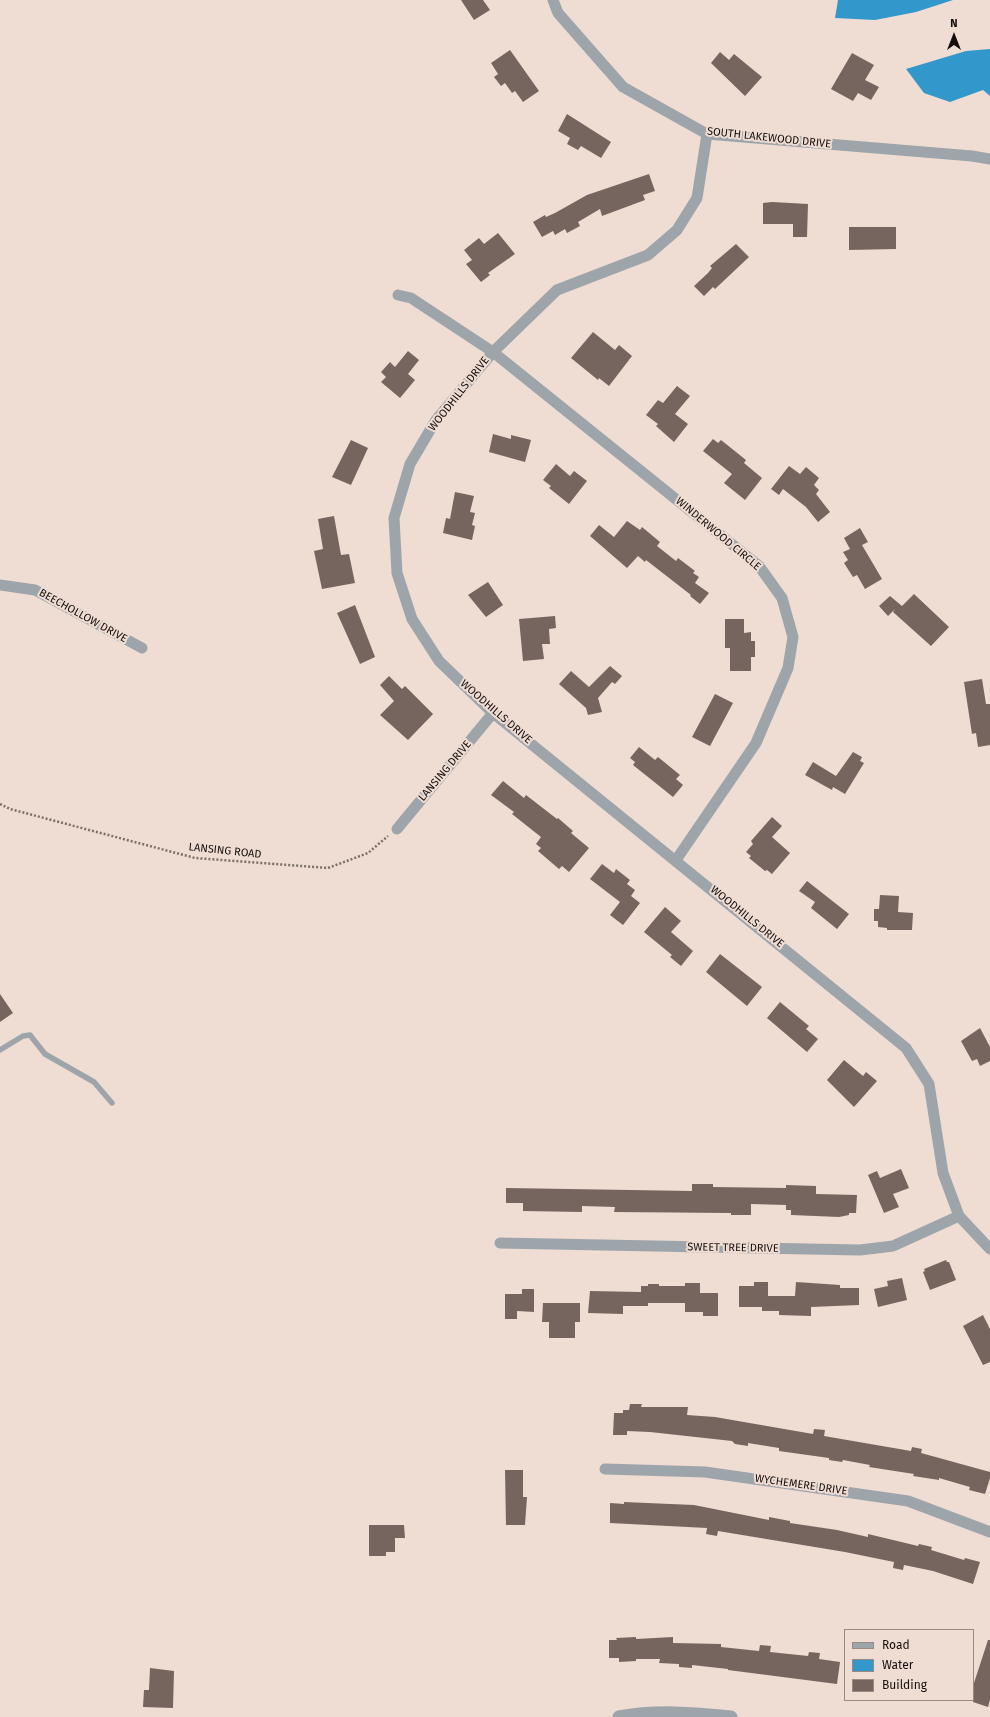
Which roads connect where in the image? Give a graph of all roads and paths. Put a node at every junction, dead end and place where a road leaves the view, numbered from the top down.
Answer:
1 (552, 0) edge
2 (707, 134) junction
3 (990, 159) edge
4 (398, 295) dead end
5 (493, 352) junction
6 (0, 585) edge
7 (142, 648) dead end
8 (493, 713) junction
9 (0, 804) edge
10 (397, 828) joint
11 (676, 860) junction
12 (0, 1050) edge
13 (112, 1102) dead end
14 (959, 1216) junction
15 (500, 1243) dead end
16 (990, 1249) edge
17 (605, 1469) dead end
18 (990, 1532) edge
19 (619, 1717) edge
20 (731, 1717) edge

1 - 2 street, SOUTH LAKEWOOD DRIVE
2 - 3 street, SOUTH LAKEWOOD DRIVE
2 - 5 street, WOODHILLS DRIVE
4 - 5 street, WINDERWOOD CIRCLE
5 - 8 street, WOODHILLS DRIVE
5 - 11 street, WINDERWOOD CIRCLE
6 - 7 street, BEECHOLLOW DRIVE
8 - 10 street, LANSING DRIVE
8 - 11 street, WOODHILLS DRIVE
9 - 10 path, LANSING ROAD
11 - 14 street, WOODHILLS DRIVE
12 - 13 lane
14 - 15 street, SWEET TREE DRIVE
14 - 16 street, WOODHILLS DRIVE
17 - 18 street, WYCHEMERE DRIVE
19 - 20 street

